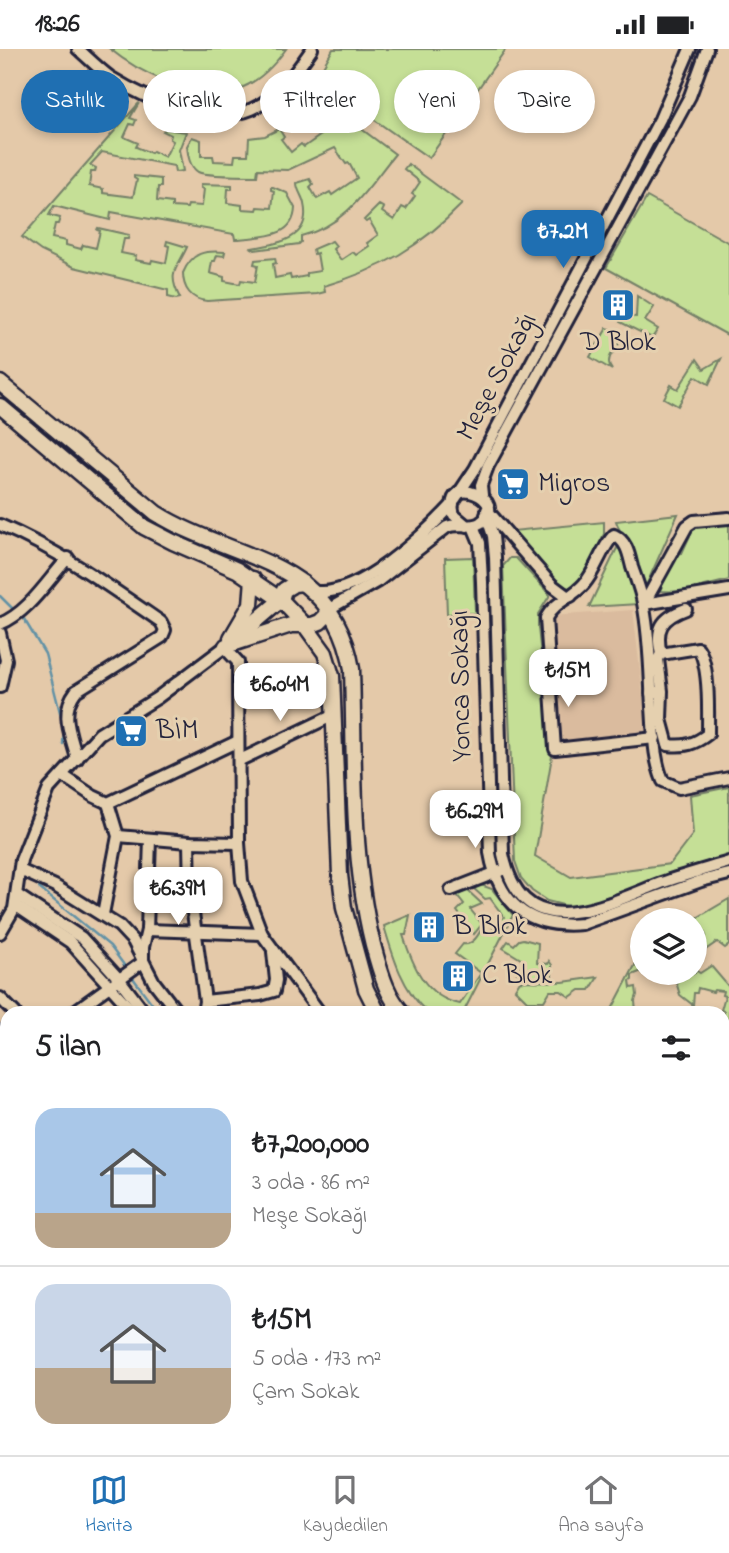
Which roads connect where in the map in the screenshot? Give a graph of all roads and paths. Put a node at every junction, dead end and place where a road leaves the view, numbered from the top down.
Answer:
1 (78, 49) edge
2 (312, 49) edge
3 (690, 49) edge
4 (707, 49) edge
5 (0, 383) edge
6 (0, 406) edge
7 (481, 495) junction
8 (454, 502) junction
9 (487, 513) junction
10 (729, 518) edge
11 (0, 525) edge
12 (470, 526) junction
13 (68, 558) junction
14 (253, 579) junction
15 (307, 587) junction
16 (729, 590) edge
17 (568, 597) junction
18 (281, 600) junction
19 (643, 604) junction
20 (328, 609) junction
21 (686, 609) dead end
22 (0, 624) edge
23 (304, 624) junction
24 (0, 633) edge
25 (225, 646) junction
26 (661, 654) junction
27 (0, 687) edge
28 (657, 692) junction
29 (334, 715) junction
30 (655, 738) junction
31 (238, 741) junction
32 (76, 759) junction
33 (240, 760) junction
34 (62, 775) junction
35 (729, 778) edge
36 (108, 803) junction
37 (117, 837) junction
38 (149, 839) junction
39 (189, 842) junction
40 (239, 843) junction
41 (729, 862) edge
42 (507, 869) junction
43 (20, 870) junction
44 (494, 872) junction
45 (729, 874) edge
46 (451, 890) dead end
47 (16, 900) junction
48 (103, 914) junction
49 (1, 930) edge
50 (147, 930) junction
51 (194, 933) junction
52 (262, 934) junction
53 (273, 949) junction
54 (143, 962) junction
55 (116, 983) junction
56 (205, 1001) junction
57 (82, 1006) edge
58 (130, 1006) edge
59 (138, 1006) edge
60 (172, 1006) edge
61 (204, 1006) edge
62 (315, 1006) edge
63 (374, 1006) edge
64 (397, 1006) edge

1 - 2 street
3 - 8 street, Meşe Sokağı
4 - 7 street, Meşe Sokağı
5 - 15 main road
6 - 14 main road
7 - 8 street
7 - 9 street
8 - 12 street
8 - 15 street, Meşe Sokağı
9 - 12 street
9 - 17 street
9 - 42 street, Yonca Sokağı
10 - 19 street
11 - 13 street
12 - 20 street
12 - 44 street, Yonca Sokağı
13 - 22 street
13 - 32 street
14 - 18 main road
14 - 25 main road
15 - 18 main road
15 - 20 main road
16 - 19 street
17 - 19 street
17 - 30 street
18 - 23 main road
18 - 25 main road
19 - 28 street
20 - 23 main road
20 - 64 main road
21 - 26 street
23 - 25 main road
23 - 29 main road
24 - 27 street
25 - 31 street
25 - 32 street
26 - 28 street
26 - 28 street
28 - 30 street
29 - 33 street
29 - 63 main road
30 - 35 street
31 - 33 street
31 - 36 street
32 - 34 street
33 - 40 street
34 - 36 street
34 - 43 street
36 - 37 street
37 - 38 street
37 - 48 street
38 - 39 street
38 - 50 street
39 - 40 street
39 - 51 street
40 - 52 street
41 - 42 street, Yonca Sokağı
42 - 44 street
43 - 47 street
43 - 48 street
44 - 45 street, Yonca Sokağı
44 - 46 street
47 - 49 street
47 - 55 street
48 - 54 street
50 - 51 street
50 - 54 street
51 - 52 street
51 - 56 street
52 - 53 street
53 - 56 street
53 - 62 street
54 - 55 street
54 - 60 street
55 - 57 street
55 - 58 street
55 - 59 street
56 - 61 street

